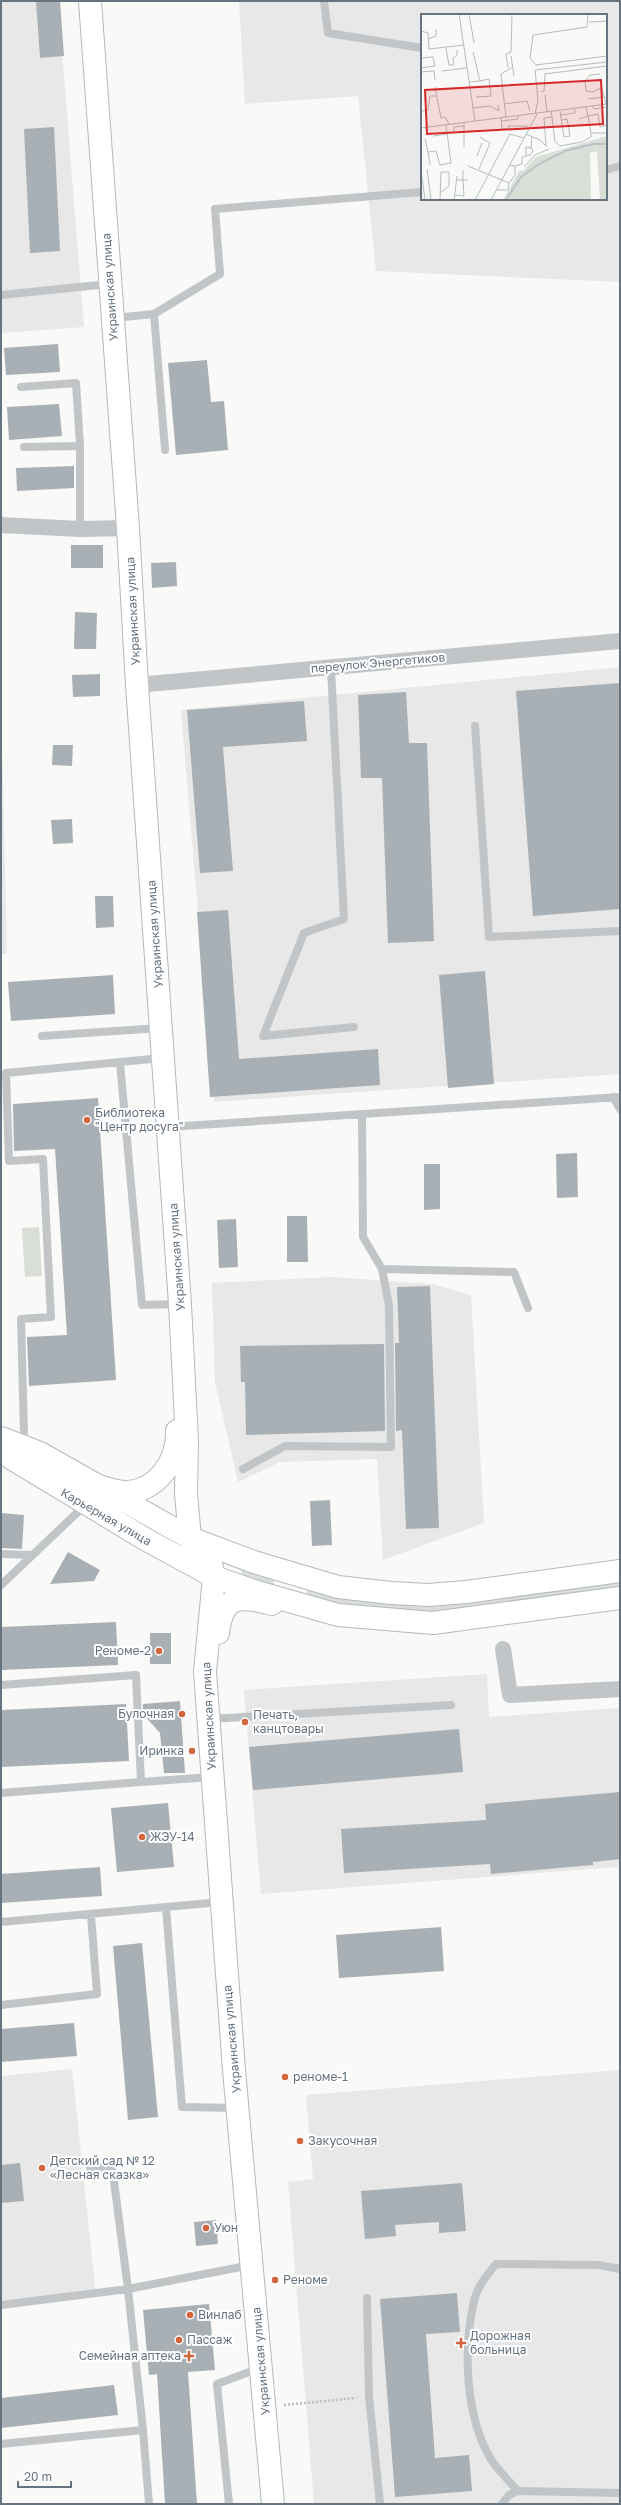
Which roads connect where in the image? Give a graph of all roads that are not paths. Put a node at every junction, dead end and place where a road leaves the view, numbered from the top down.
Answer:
1 (90, 1) edge
2 (324, 1) edge
3 (421, 48) edge
4 (620, 166) edge
5 (607, 170) edge
6 (421, 192) edge
7 (109, 284) junction
8 (1, 294) edge
9 (154, 314) junction
10 (112, 318) junction
11 (21, 387) dead end
12 (80, 446) junction
13 (24, 447) dead end
14 (165, 450) dead end
15 (1, 525) edge
16 (128, 528) junction
17 (80, 529) junction
18 (620, 641) edge
19 (332, 668) junction
20 (137, 685) junction
21 (475, 726) dead end
22 (620, 931) edge
23 (354, 1027) dead end
24 (161, 1028) junction
25 (42, 1036) dead end
26 (163, 1058) junction
27 (120, 1062) junction
28 (617, 1097) edge
29 (620, 1110) edge
30 (362, 1116) junction
31 (168, 1127) junction
32 (382, 1269) junction
33 (528, 1308) dead end
34 (180, 1309) junction
35 (24, 1436) dead end
36 (1, 1438) edge
37 (1, 1452) edge
38 (243, 1469) dead end
39 (96, 1485) junction
40 (80, 1510) dead end
41 (190, 1538) junction
42 (1, 1554) edge
43 (32, 1555) junction
44 (620, 1572) edge
45 (214, 1577) junction
46 (1, 1585) edge
47 (620, 1598) edge
48 (338, 1615) junction
49 (502, 1649) dead end
50 (1, 1686) edge
51 (620, 1689) edge
52 (451, 1705) dead end
53 (208, 1717) junction
54 (212, 1777) junction
55 (141, 1782) junction
56 (1, 1793) edge
57 (221, 1902) junction
58 (166, 1908) junction
59 (91, 1915) junction
60 (1, 1922) edge
61 (1, 2005) edge
62 (238, 2108) junction
63 (90, 2168) dead end
64 (253, 2265) junction
65 (620, 2269) edge
66 (128, 2288) junction
67 (367, 2298) dead end
68 (1, 2304) edge
69 (260, 2368) junction
70 (143, 2430) junction
71 (1, 2444) edge
72 (518, 2491) junction
73 (620, 2493) edge
74 (149, 2504) edge
75 (229, 2504) edge
76 (273, 2504) edge
77 (380, 2504) edge
78 (502, 2504) edge

1 - 7 main road, Украинская улица
2 - 3 lane
4 - 5 lane
6 - 9 lane
7 - 8 lane
7 - 10 main road, Украинская улица
9 - 10 lane
9 - 14 lane
10 - 16 main road, Украинская улица
11 - 12 lane
12 - 13 lane
12 - 17 lane
15 - 17 street
16 - 17 street
16 - 20 main road, Украинская улица
18 - 19 street, переулок Энергетиков
19 - 20 street, переулок Энергетиков
19 - 23 lane
20 - 24 main road, Украинская улица
21 - 22 lane
24 - 25 lane
24 - 26 main road, Украинская улица
26 - 27 lane
26 - 31 main road, Украинская улица
27 - 34 lane
27 - 35 lane
28 - 29 lane
28 - 30 lane
30 - 31 lane
30 - 32 lane
31 - 34 main road, Украинская улица
32 - 33 lane
32 - 38 lane
34 - 39 main road
34 - 41 main road, Украинская улица
36 - 39 main road, Карьерная улица
37 - 45 main road, Карьерная улица
39 - 41 main road, Карьерная улица
40 - 43 lane
41 - 44 main road, Карьерная улица
41 - 45 main road, Украинская улица
42 - 43 lane
43 - 46 lane
45 - 48 main road, Карьерная улица
45 - 53 main road, Украинская улица
47 - 48 main road
48 - 53 main road
49 - 51 street
50 - 55 lane
52 - 53 lane
53 - 54 main road, Украинская улица
54 - 55 lane
54 - 57 main road, Украинская улица
55 - 56 lane
57 - 58 lane
57 - 62 main road, Украинская улица
58 - 59 lane
58 - 62 lane
59 - 60 lane
59 - 61 lane
62 - 64 main road, Украинская улица
63 - 66 lane
64 - 66 lane
64 - 69 main road, Украинская улица
65 - 72 lane
66 - 68 lane
66 - 70 lane
67 - 77 lane
69 - 75 lane
69 - 76 main road, Украинская улица
70 - 71 lane
70 - 74 lane
72 - 73 lane
72 - 78 lane

